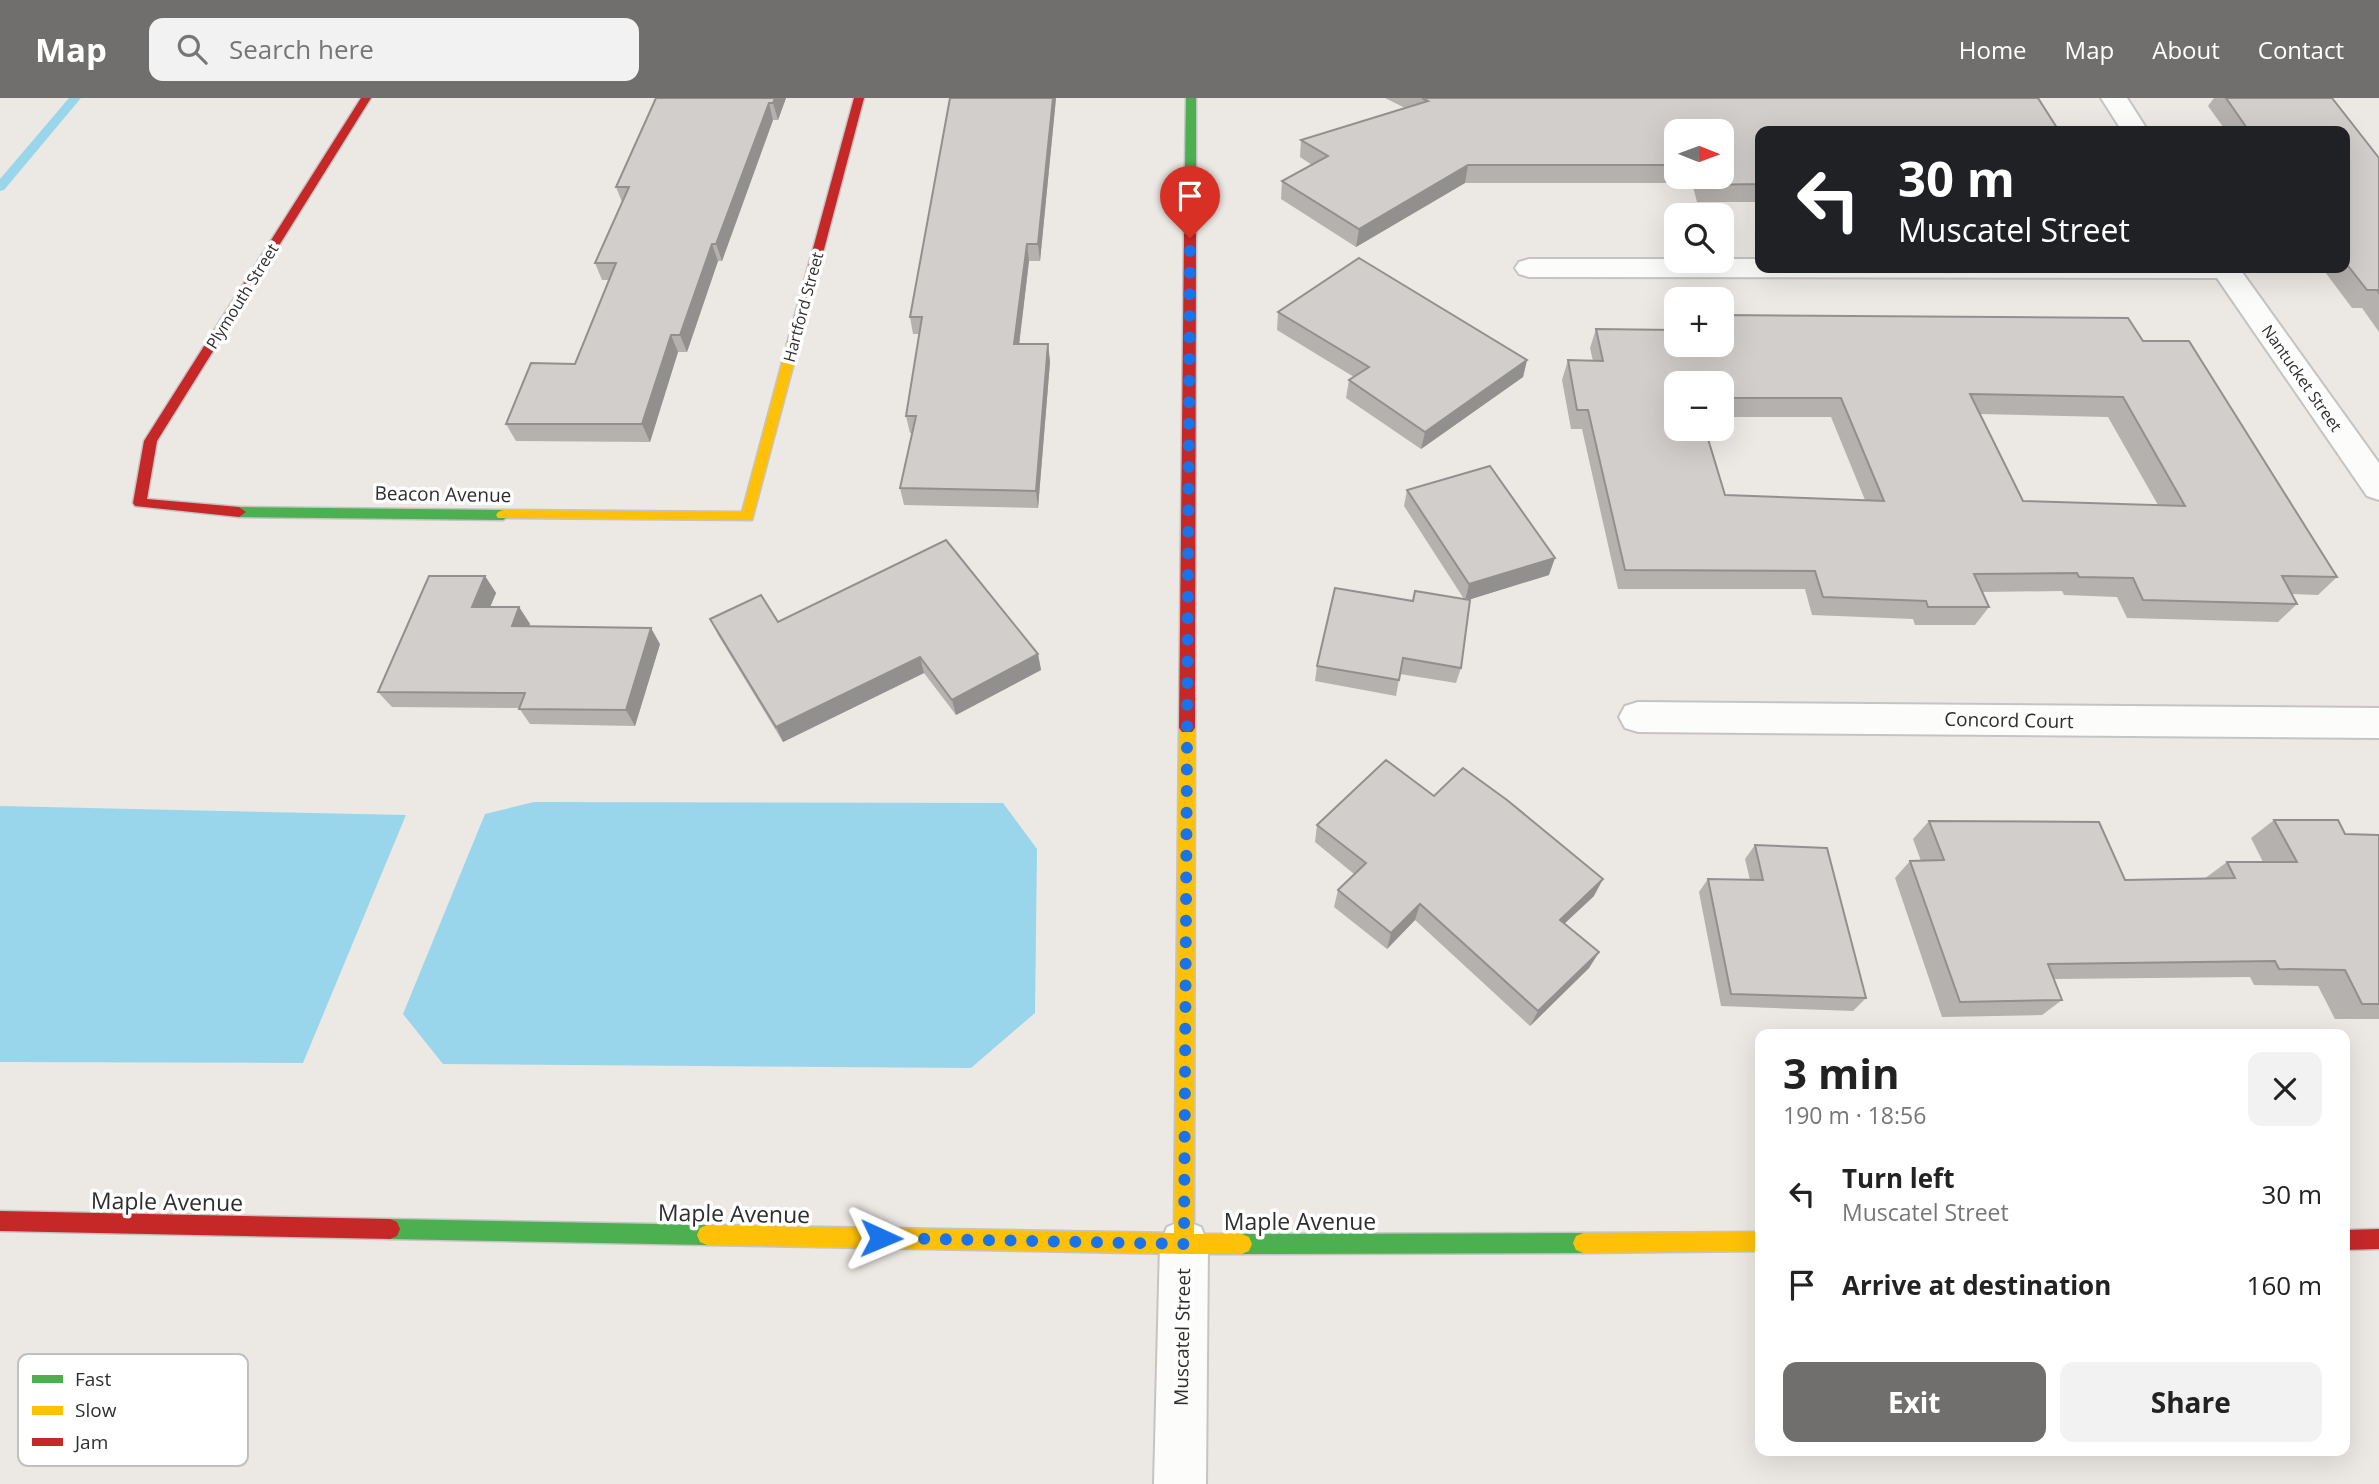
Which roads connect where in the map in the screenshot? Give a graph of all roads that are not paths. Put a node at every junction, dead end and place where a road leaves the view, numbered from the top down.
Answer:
1 (366, 98) edge
2 (859, 98) edge
3 (1191, 98) edge
4 (2114, 98) edge
5 (2132, 126) edge
6 (1529, 268) dead end
7 (1755, 268) edge
8 (2228, 273) edge
9 (2379, 488) edge
10 (140, 503) joint
11 (747, 516) joint
12 (1639, 717) dead end
13 (2379, 723) edge
14 (0, 1221) edge
15 (2379, 1239) edge
16 (2350, 1240) edge
17 (1755, 1242) edge
18 (1184, 1244) junction
19 (1180, 1484) edge

1 - 10 street, Plymouth Street
2 - 11 street, Hartford Street
3 - 18 street, Muscatel Street
4 - 5 street
6 - 7 street
8 - 9 street, Nantucket Street
10 - 11 street, Beacon Avenue
12 - 13 street, Concord Court
14 - 18 street, Maple Avenue
15 - 16 street
17 - 18 street, Maple Avenue
18 - 19 street, Muscatel Street

